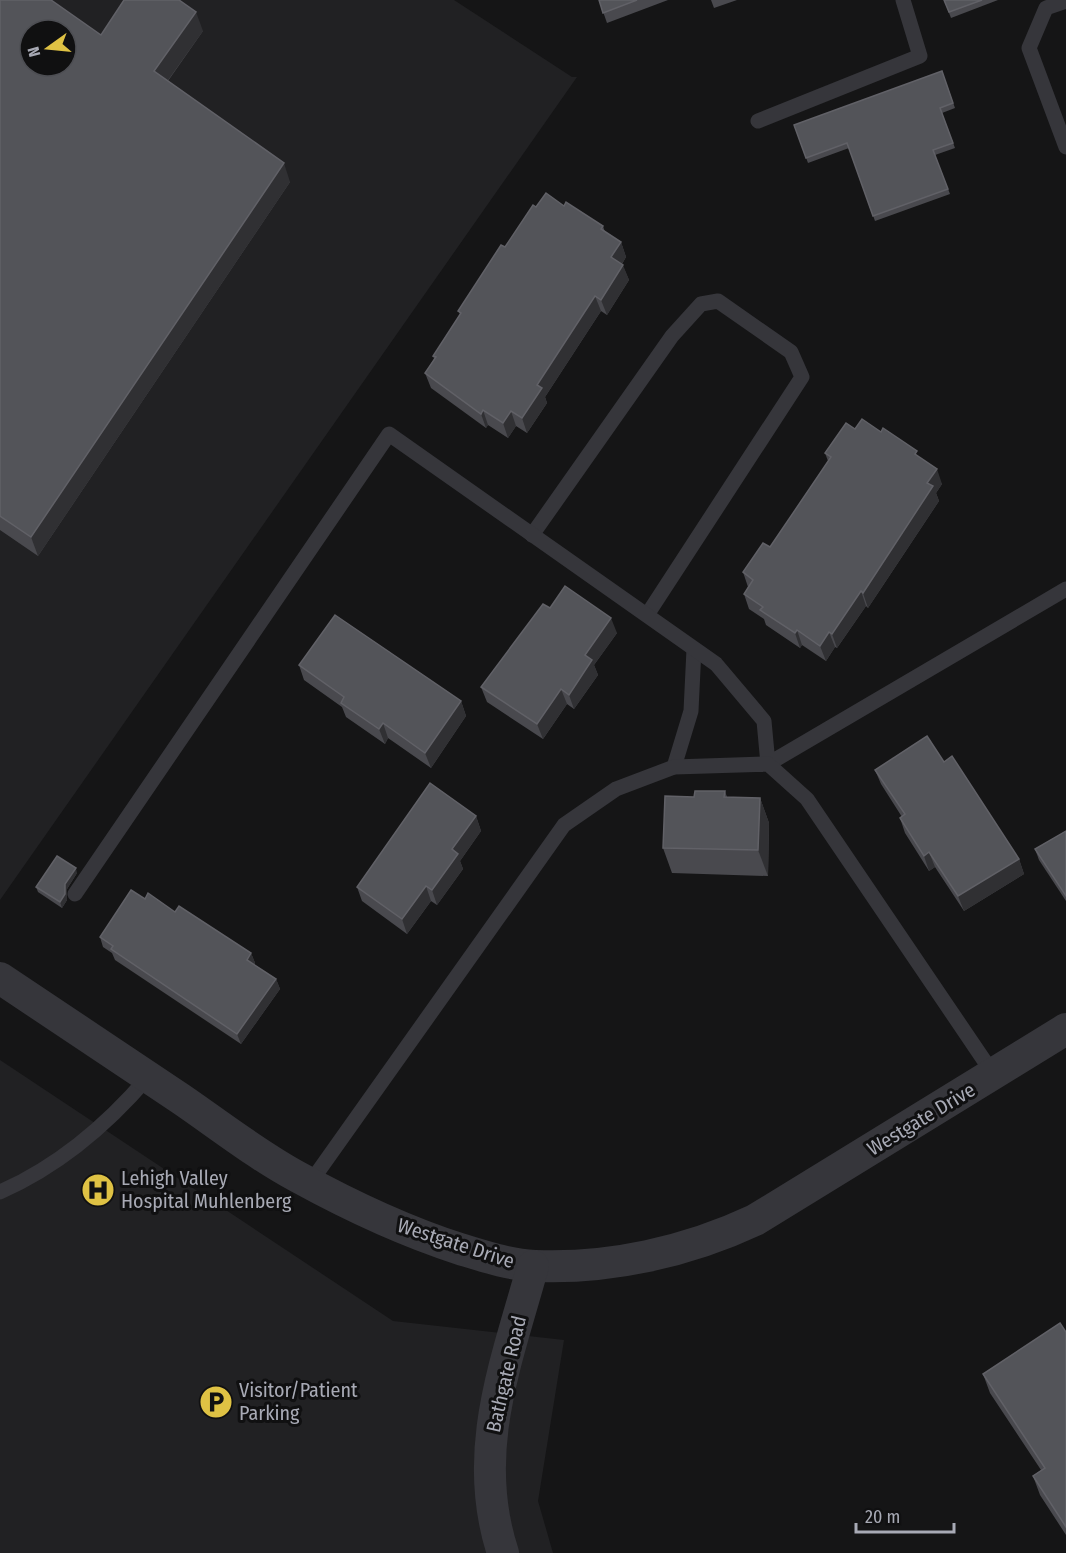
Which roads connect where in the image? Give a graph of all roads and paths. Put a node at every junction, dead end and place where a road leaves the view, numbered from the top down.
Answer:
1 (903, 0) edge
2 (1066, 1) edge
3 (758, 121) dead end
4 (1066, 147) edge
5 (531, 535) junction
6 (1066, 589) edge
7 (647, 615) junction
8 (694, 648) junction
9 (768, 764) junction
10 (674, 767) junction
11 (75, 894) dead end
12 (0, 978) edge
13 (1066, 1029) edge
14 (993, 1075) junction
15 (148, 1077) junction
16 (310, 1182) junction
17 (0, 1192) edge
18 (533, 1266) junction
19 (503, 1553) edge

1 - 3 lane
2 - 4 lane
5 - 7 lane
5 - 7 lane
5 - 11 lane
6 - 9 lane
7 - 8 lane
8 - 9 lane
8 - 10 lane
9 - 10 lane
9 - 14 lane
10 - 16 lane
12 - 15 street, Westgate Drive
13 - 14 street, Westgate Drive
14 - 18 street, Westgate Drive
15 - 16 street, Westgate Drive
15 - 17 lane
16 - 18 street, Westgate Drive
18 - 19 street, Bathgate Road

